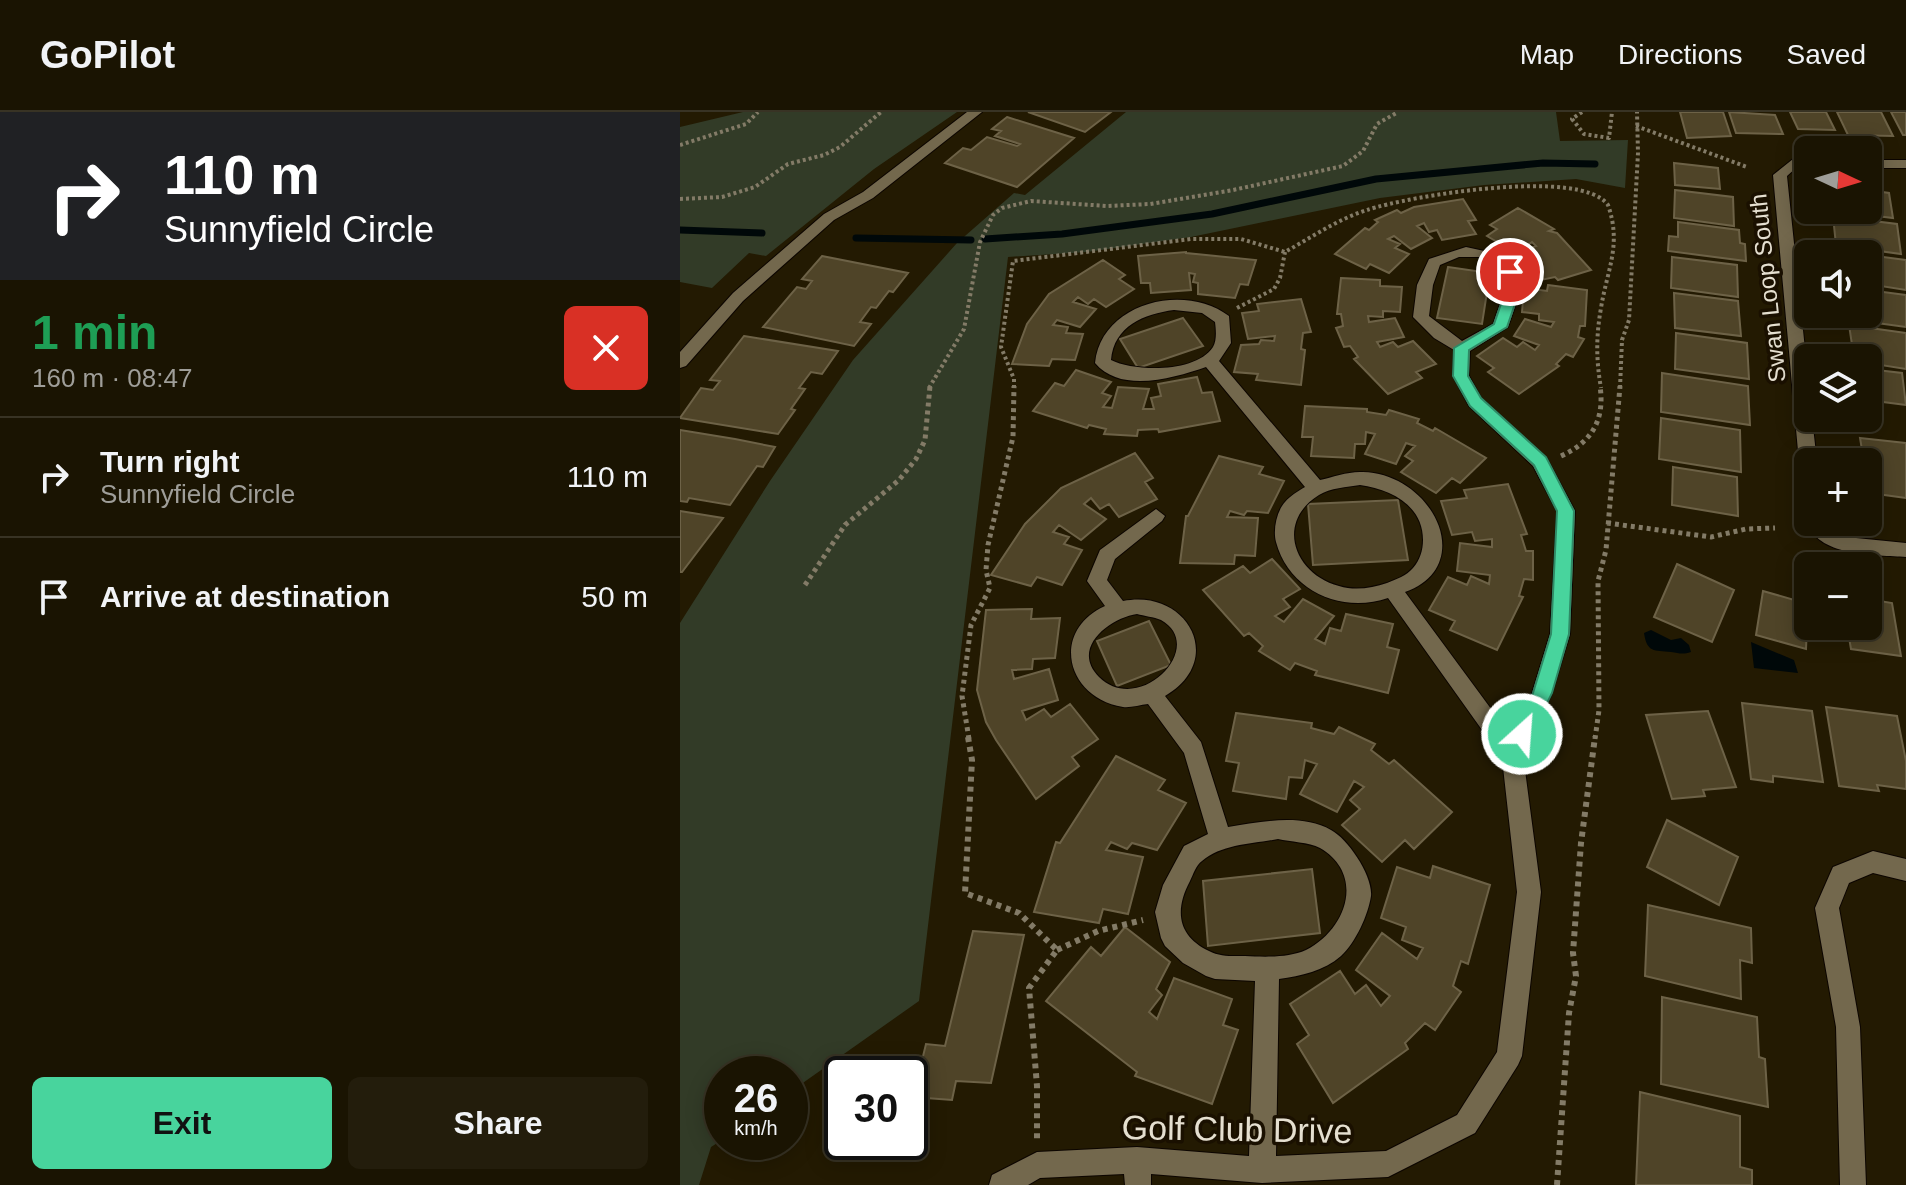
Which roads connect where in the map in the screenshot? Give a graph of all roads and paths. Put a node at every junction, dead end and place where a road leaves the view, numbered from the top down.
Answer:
1 (758, 112) edge
2 (881, 112) edge
3 (975, 112) edge
4 (1398, 112) edge
5 (1582, 112) edge
6 (1612, 112) edge
7 (1637, 112) edge
8 (1635, 126) junction
9 (680, 145) edge
10 (1882, 164) edge
11 (1906, 164) edge
12 (1747, 167) dead end
13 (1794, 167) edge
14 (680, 199) edge
15 (1285, 252) junction
16 (1223, 320) junction
17 (1462, 348) junction
18 (1209, 360) junction
19 (680, 362) edge
20 (1807, 448) edge
21 (1540, 462) junction
22 (1315, 487) junction
23 (1156, 516) dead end
24 (1607, 523) junction
25 (1775, 528) dead end
26 (1834, 536) edge
27 (1906, 550) edge
28 (805, 585) dead end
29 (1394, 591) junction
30 (1118, 609) junction
31 (1152, 694) junction
32 (1512, 755) junction
33 (1221, 839) junction
34 (1906, 870) edge
35 (1167, 912) junction
36 (1057, 950) junction
37 (1267, 969) junction
38 (1037, 1165) junction
39 (1262, 1170) junction
40 (1138, 1173) edge
41 (1002, 1185) edge
42 (1557, 1185) edge
43 (1853, 1185) edge

1 - 9 path
2 - 14 path
3 - 19 street
4 - 28 path
5 - 6 path
7 - 8 path
8 - 12 path
8 - 24 path
10 - 11 street
13 - 20 street, Swan Loop South
15 - 16 path
15 - 21 path
15 - 36 path
16 - 18 street
16 - 18 street
17 - 17 street
17 - 21 street
18 - 22 street
21 - 32 street
22 - 29 street
22 - 29 street
23 - 30 street
24 - 25 path
24 - 42 path
26 - 27 street
29 - 32 street
30 - 31 street
30 - 31 street
31 - 33 street
32 - 39 street, Golf Club Drive
33 - 35 street
33 - 37 street
34 - 43 street
35 - 36 path
35 - 37 street
36 - 38 path
37 - 39 street
38 - 40 street, Golf Club Drive
38 - 41 street, Golf Club Drive
39 - 40 street, Golf Club Drive

